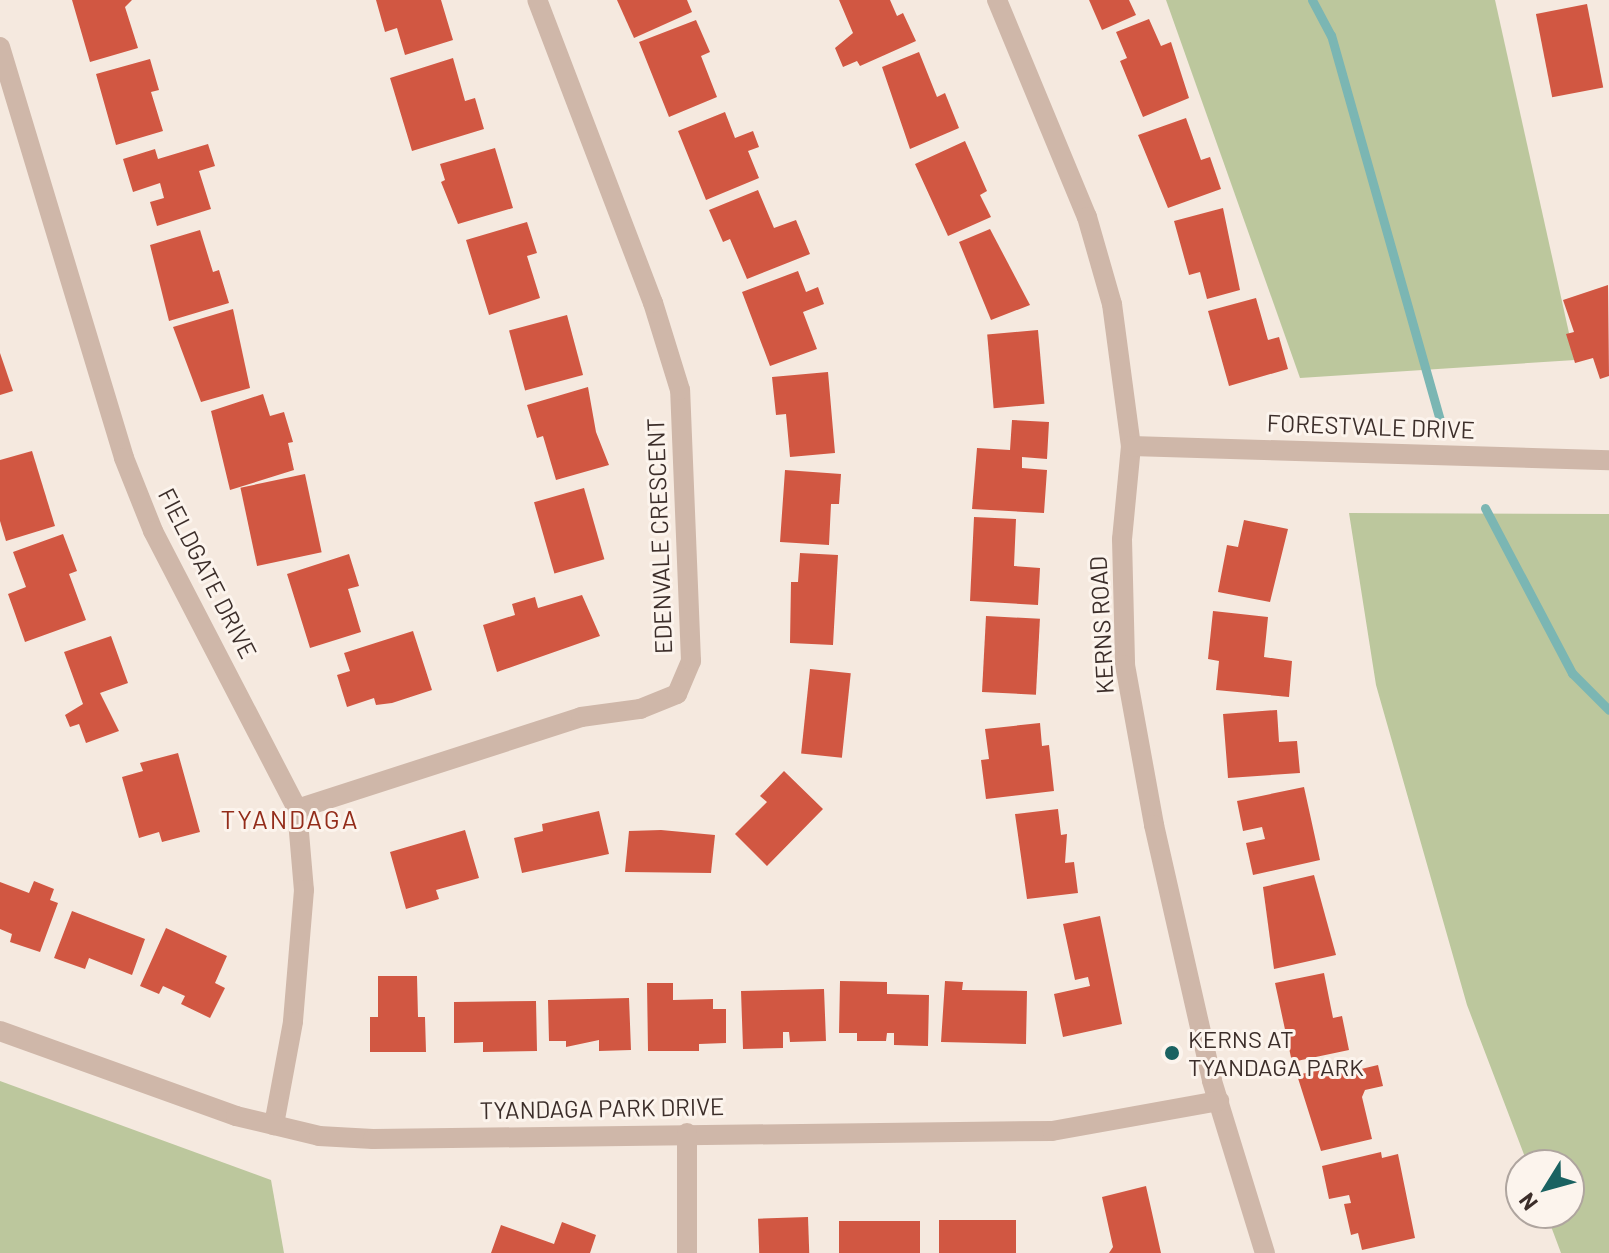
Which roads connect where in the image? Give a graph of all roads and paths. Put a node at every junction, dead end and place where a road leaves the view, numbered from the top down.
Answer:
1 (537, 0) edge
2 (997, 0) edge
3 (0, 47) edge
4 (1131, 446) junction
5 (1609, 460) edge
6 (297, 809) junction
7 (0, 1031) edge
8 (1219, 1101) junction
9 (274, 1125) junction
10 (687, 1133) junction
11 (687, 1253) edge
12 (1265, 1253) edge

1 - 6 street, EDENVALE CRESCENT
2 - 4 street, KERNS ROAD
3 - 6 street, FIELDGATE DRIVE
4 - 5 street, FORESTVALE DRIVE
4 - 8 street, KERNS ROAD
6 - 9 street, FIELDGATE DRIVE
7 - 9 street, TYANDAGA PARK DRIVE
8 - 10 street, TYANDAGA PARK DRIVE
8 - 12 street, KERNS ROAD
9 - 10 street, TYANDAGA PARK DRIVE
10 - 11 street

